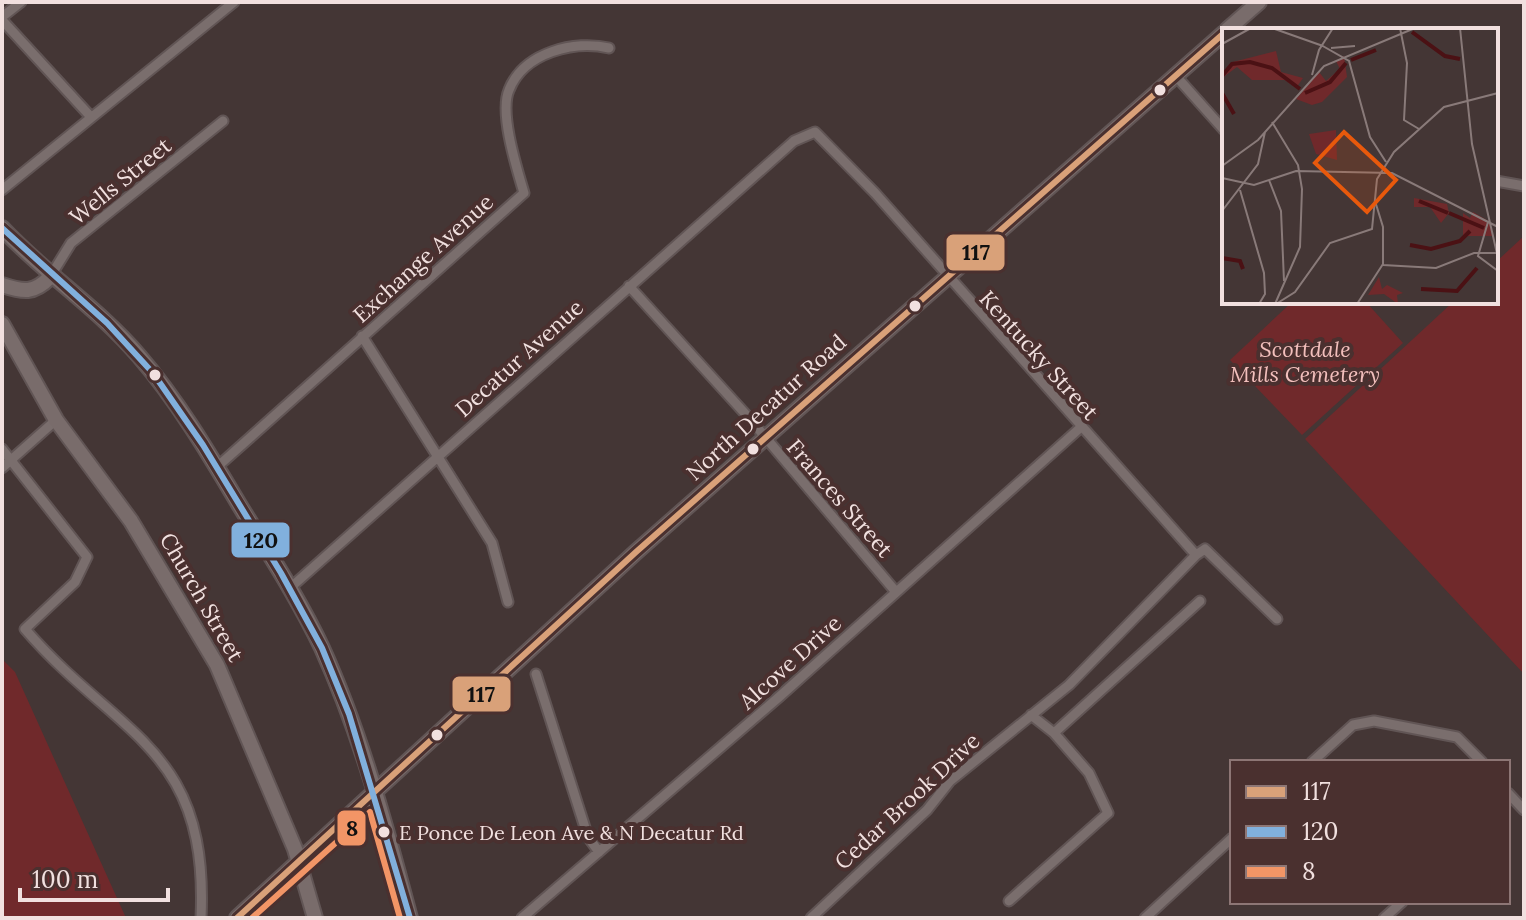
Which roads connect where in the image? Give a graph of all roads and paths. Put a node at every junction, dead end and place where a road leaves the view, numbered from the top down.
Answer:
1 (21, 2) edge
2 (234, 2) edge
3 (1259, 2) edge
4 (2, 19) edge
5 (1229, 28) edge
6 (1222, 34) edge
7 (609, 48) dead end
8 (1175, 75) junction
9 (91, 117) junction
10 (223, 121) dead end
11 (1222, 128) edge
12 (775, 157) joint
13 (1498, 181) edge
14 (1524, 186) edge
15 (2, 190) edge
16 (2, 228) edge
17 (50, 277) junction
18 (948, 277) junction
19 (2, 285) edge
20 (629, 286) junction
21 (2, 324) edge
22 (362, 336) junction
23 (56, 420) junction
24 (1080, 428) junction
25 (764, 438) junction
26 (2, 449) edge
27 (438, 454) junction
28 (11, 459) junction
29 (217, 467) junction
30 (2, 468) edge
31 (1196, 555) junction
32 (290, 588) junction
33 (896, 592) junction
34 (1200, 601) dead end
35 (508, 602) dead end
36 (1277, 619) dead end
37 (536, 674) dead end
38 (1031, 715) junction
39 (1054, 733) junction
40 (1314, 760) edge
41 (1480, 760) edge
42 (375, 794) junction
43 (1510, 798) edge
44 (1524, 810) edge
45 (1230, 840) edge
46 (599, 852) junction
47 (300, 864) junction
48 (1009, 901) dead end
49 (1400, 904) edge
50 (201, 918) edge
51 (237, 918) edge
52 (315, 918) edge
53 (410, 918) edge
54 (522, 918) edge
55 (811, 918) edge
56 (1145, 918) edge
57 (1384, 918) edge

1 - 4 street
2 - 9 street
3 - 5 main road, North Decatur Road
4 - 9 street
6 - 8 main road, North Decatur Road
7 - 22 street, Exchange Avenue
8 - 11 street
8 - 18 main road, North Decatur Road
9 - 15 street
10 - 17 street, Wells Street
12 - 18 street, Kentucky Street
12 - 20 street, Decatur Avenue
13 - 14 street
16 - 17 main road
17 - 19 main road
17 - 29 main road
18 - 24 street, Kentucky Street
18 - 25 main road, North Decatur Road
20 - 25 street, Frances Street
20 - 27 street, Decatur Avenue
21 - 23 main road, Church Street
22 - 27 street
22 - 29 street, Exchange Avenue
23 - 28 street
23 - 47 main road, Church Street
24 - 31 street, Kentucky Street
24 - 33 street, Alcove Drive
25 - 33 street, Frances Street
25 - 42 main road, North Decatur Road
26 - 28 street
27 - 32 street, Decatur Avenue
27 - 35 street
28 - 30 street
28 - 50 street
29 - 32 main road
31 - 36 street, Kentucky Street
31 - 38 street, Cedar Brook Drive
32 - 42 main road
33 - 46 street, Alcove Drive
34 - 39 street
37 - 46 street
38 - 39 street
38 - 55 street, Cedar Brook Drive
39 - 48 street
40 - 41 street
42 - 47 main road, North Decatur Road
42 - 53 main road
43 - 44 street
45 - 56 street
46 - 54 street, Alcove Drive
47 - 51 main road, North Decatur Road
47 - 52 main road, Church Street
49 - 57 street

